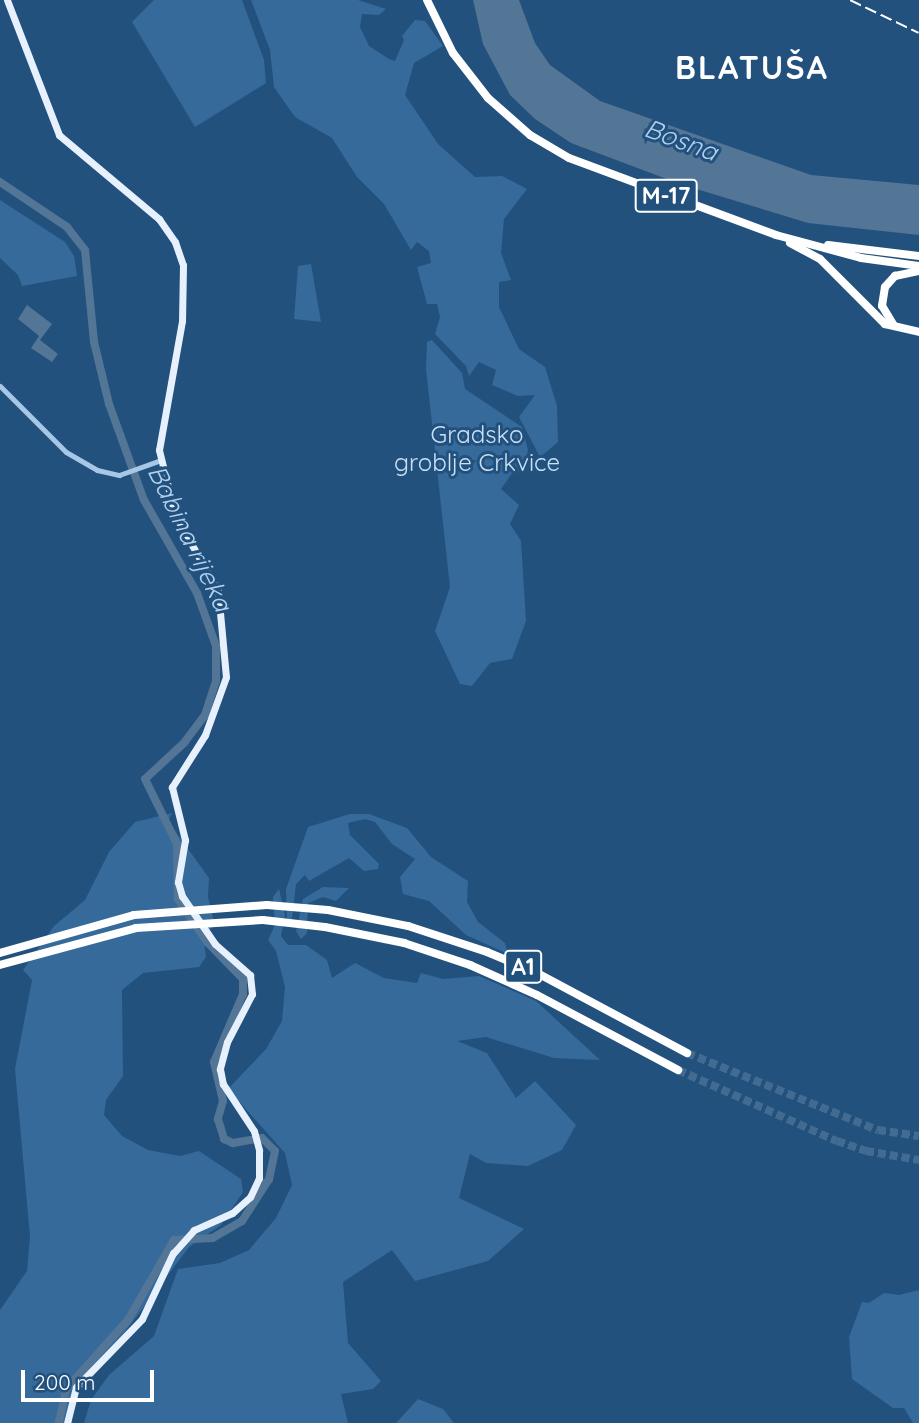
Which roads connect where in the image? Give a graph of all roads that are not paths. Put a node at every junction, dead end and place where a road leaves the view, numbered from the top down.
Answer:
1 (7, 0) edge
2 (427, 0) edge
3 (756, 228) junction
4 (919, 256) edge
5 (919, 269) edge
6 (909, 272) junction
7 (919, 277) edge
8 (915, 332) edge
9 (0, 386) edge
10 (159, 438) junction
11 (161, 460) junction
12 (150, 462) junction
13 (0, 953) edge
14 (0, 965) edge
15 (687, 1053) tunnel mouth
16 (678, 1070) tunnel mouth
17 (67, 1423) edge

1 - 10 main road
2 - 3 highway, M-17
3 - 4 highway
3 - 5 highway, M-17
3 - 8 highway
5 - 6 highway
6 - 7 highway
6 - 8 highway
9 - 12 street
10 - 11 main road
10 - 12 street
11 - 12 street
11 - 17 main road
13 - 15 highway, A1, bridge
14 - 16 highway, A1, bridge

